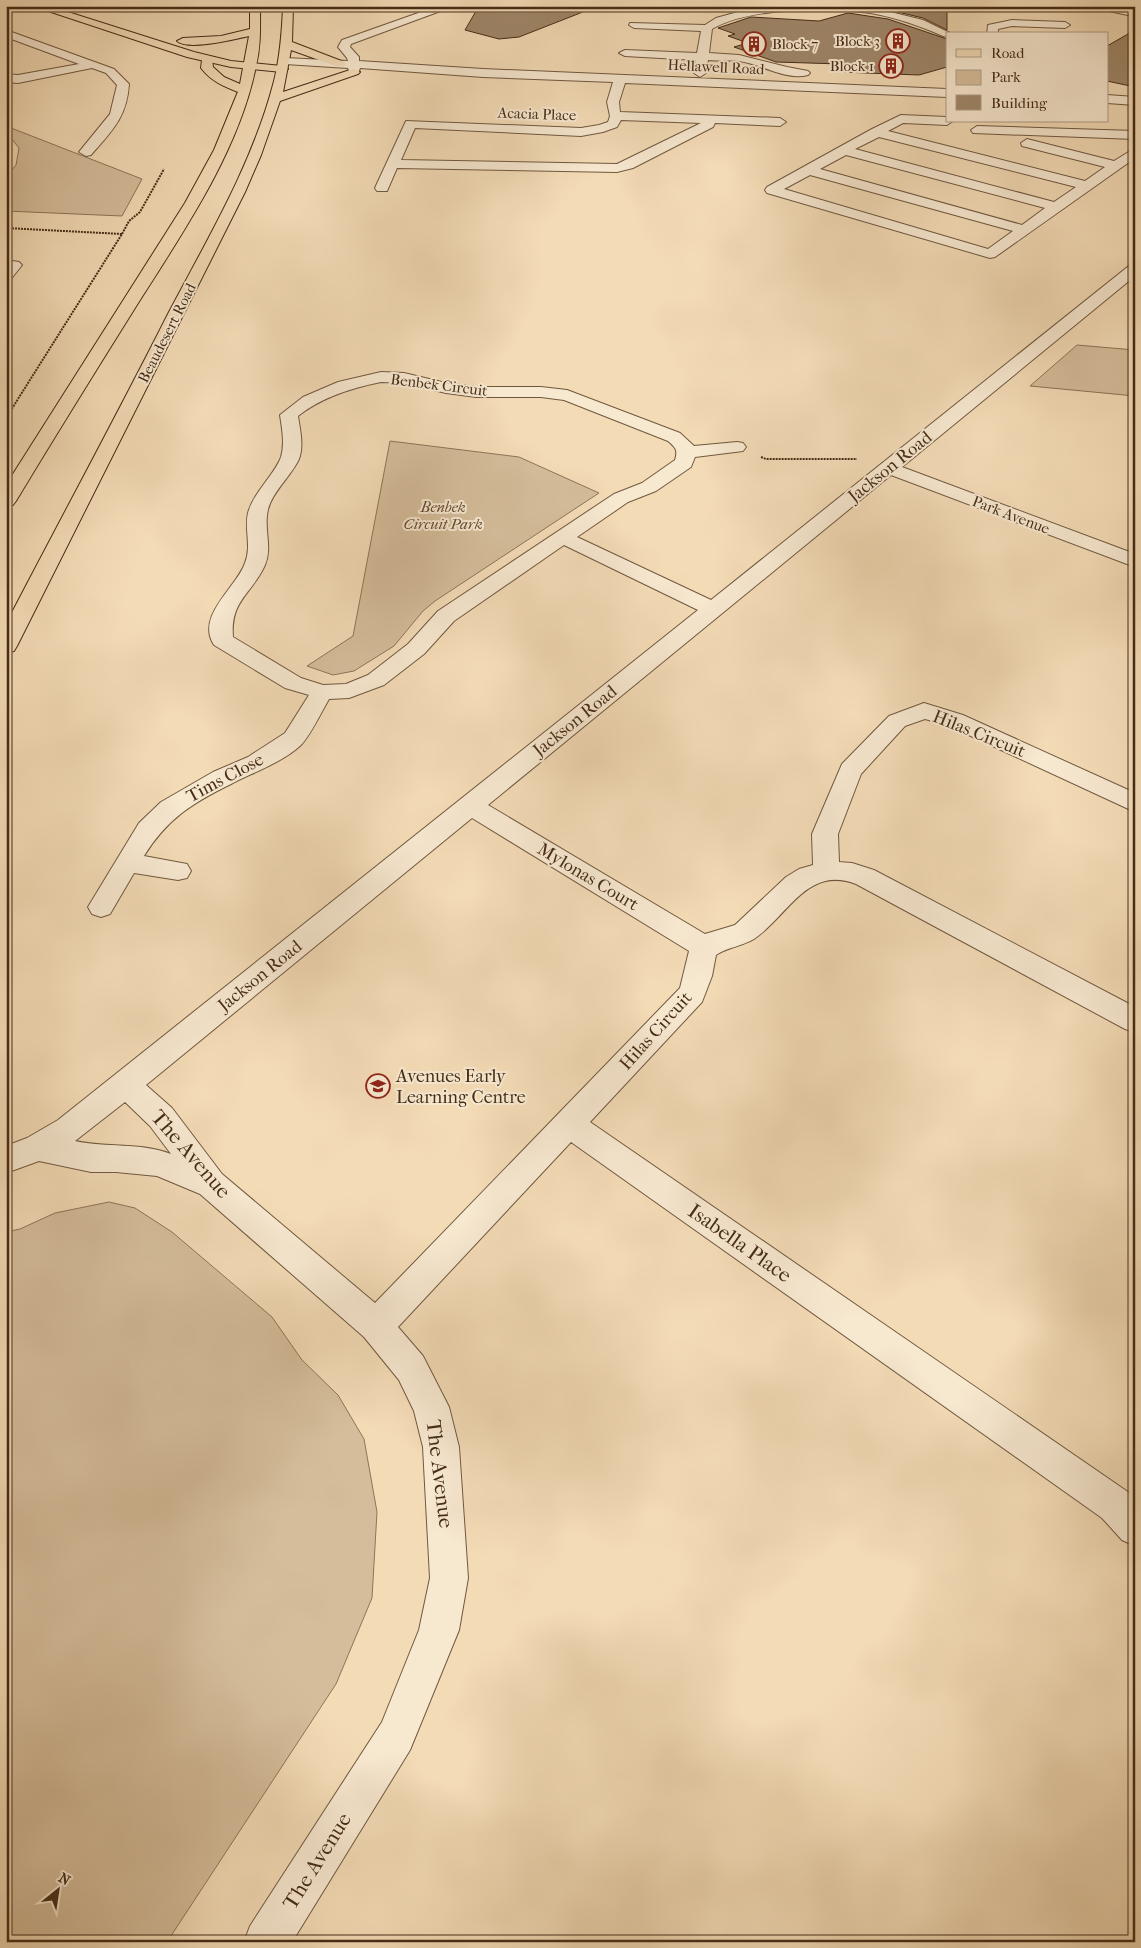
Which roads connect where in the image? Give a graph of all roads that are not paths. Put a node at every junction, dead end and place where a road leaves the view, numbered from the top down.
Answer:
1 (38, 6) edge
2 (255, 6) edge
3 (288, 6) edge
4 (449, 6) edge
5 (1098, 6) edge
6 (1019, 10) dead end
7 (720, 11) dead end
8 (1128, 12) dead end
9 (737, 15) junction
10 (1032, 23) junction
11 (634, 25) dead end
12 (1065, 25) dead end
13 (707, 28) junction
14 (256, 31) junction
15 (993, 32) edge
16 (6, 33) edge
17 (946, 34) edge
18 (287, 44) junction
19 (625, 53) dead end
20 (703, 56) junction
21 (208, 60) junction
22 (252, 62) junction
23 (93, 64) junction
24 (340, 64) junction
25 (284, 65) junction
26 (354, 69) junction
27 (814, 74) dead end
28 (620, 78) junction
29 (12, 79) edge
30 (699, 82) junction
31 (6, 89) edge
32 (243, 90) junction
33 (946, 93) edge
34 (276, 98) junction
35 (1108, 99) edge
36 (1135, 100) edge
37 (616, 116) junction
38 (710, 120) junction
39 (946, 121) edge
40 (780, 122) dead end
41 (965, 124) edge
42 (876, 132) junction
43 (1135, 135) edge
44 (844, 150) junction
45 (86, 152) dead end
46 (1135, 152) edge
47 (393, 164) junction
48 (1115, 165) junction
49 (808, 170) junction
50 (1086, 186) junction
51 (382, 188) dead end
52 (1056, 207) junction
53 (1024, 230) junction
54 (6, 264) edge
55 (1135, 268) edge
56 (6, 276) edge
57 (737, 447) road end
58 (688, 452) junction
59 (888, 468) junction
60 (6, 501) edge
61 (562, 537) junction
62 (1135, 561) edge
63 (714, 609) junction
64 (6, 646) edge
65 (322, 692) junction
66 (1135, 803) edge
67 (470, 806) junction
68 (127, 863) junction
69 (826, 870) junction
70 (178, 872) dead end
71 (101, 907) dead end
72 (706, 948) junction
73 (1135, 1021) edge
74 (126, 1084) junction
75 (569, 1124) junction
76 (38, 1147) junction
77 (6, 1160) edge
78 (211, 1184) junction
79 (376, 1326) junction
80 (1135, 1528) edge
81 (266, 1942) edge

1 - 21 main road
2 - 14 main road
3 - 18 main road, Beaudesert Road
4 - 26 street
5 - 8 street
6 - 10 street
7 - 9 street
9 - 13 street
9 - 17 street
10 - 12 street
10 - 15 street
11 - 13 street
13 - 20 street
14 - 22 main road
14 - 22 main road
16 - 23 street
18 - 24 main road
18 - 25 main road, Beaudesert Road
19 - 20 street
20 - 27 street
20 - 30 street
21 - 22 main road
21 - 32 main road
22 - 25 main road
22 - 32 main road
23 - 29 street
23 - 45 street
24 - 25 street, Hellawell Road
24 - 26 street, Hellawell Road
25 - 26 street, Hellawell Road
25 - 34 main road, Beaudesert Road
26 - 28 street, Hellawell Road
26 - 34 main road
28 - 30 street, Hellawell Road
28 - 37 street
29 - 31 street
30 - 33 street, Hellawell Road
32 - 60 main road
34 - 64 main road, Beaudesert Road
35 - 36 street
37 - 38 street
37 - 47 street, Acacia Place
38 - 40 street
38 - 47 street
39 - 42 street
41 - 43 street
41 - 48 street
42 - 44 street
42 - 50 street
44 - 49 street
44 - 52 street
46 - 48 street
47 - 51 street
48 - 50 street
49 - 53 street
49 - 53 street
50 - 52 street
52 - 53 street
54 - 56 street
55 - 59 street, Jackson Road
57 - 58 street
58 - 61 street, Benbek Circuit
58 - 65 street, Benbek Circuit
59 - 62 street, Park Avenue
59 - 63 street, Jackson Road
61 - 63 street
61 - 65 street, Benbek Circuit
63 - 67 street, Jackson Road
65 - 68 street, Tims Close
66 - 69 street, Hilas Circuit
67 - 72 street, Mylonas Court
67 - 74 street, Jackson Road
68 - 70 street
68 - 71 street, Tims Close
69 - 72 street
69 - 73 street
72 - 75 street, Hilas Circuit
74 - 76 street, Jackson Road
74 - 78 street, The Avenue
75 - 79 street
75 - 80 street, Isabella Place
76 - 77 street, Jackson Road
76 - 78 street
78 - 79 street, The Avenue
79 - 81 street, The Avenue

